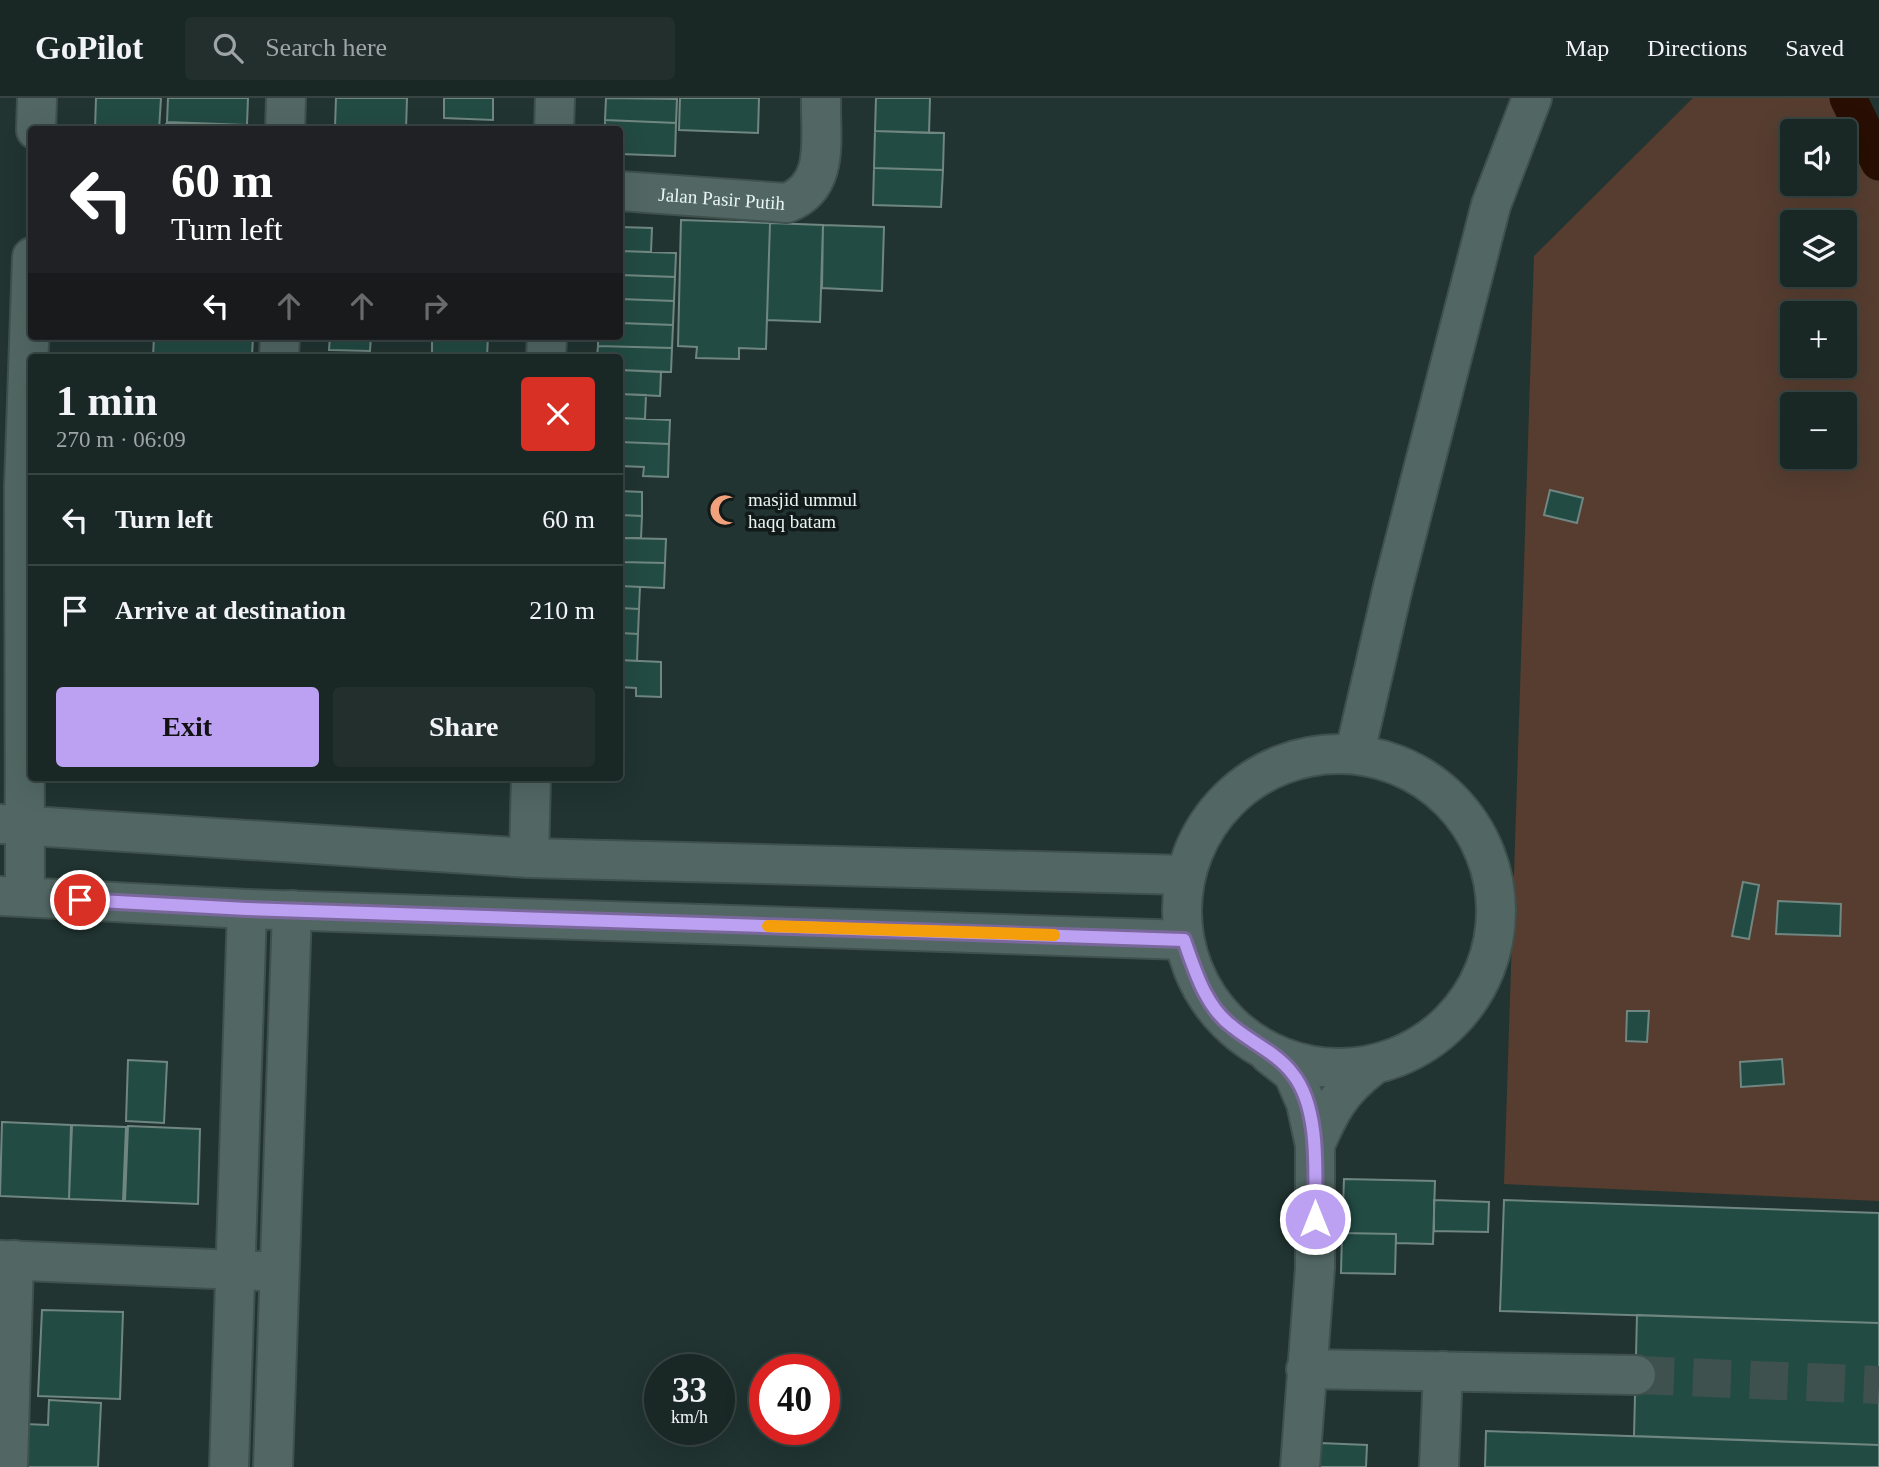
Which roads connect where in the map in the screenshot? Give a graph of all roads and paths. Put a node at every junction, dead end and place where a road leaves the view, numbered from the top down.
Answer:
1 (37, 98) edge
2 (286, 98) edge
3 (555, 98) edge
4 (821, 98) edge
5 (1532, 98) edge
6 (36, 126) edge
7 (285, 126) edge
8 (554, 126) edge
9 (623, 191) edge
10 (28, 327) edge
11 (19, 486) edge
12 (1355, 752) junction
13 (531, 781) edge
14 (13, 824) edge
15 (529, 858) junction
16 (1185, 875) junction
17 (13, 897) edge
18 (247, 909) junction
19 (292, 910) junction
20 (1184, 940) junction
21 (1268, 1053) junction
22 (1371, 1067) junction
23 (1315, 1145) junction
24 (7, 1260) edge
25 (235, 1270) junction
26 (279, 1271) junction
27 (1306, 1369) junction
28 (1443, 1371) junction
29 (1636, 1375) tunnel mouth
30 (8, 1467) edge
31 (229, 1467) edge
32 (273, 1467) edge
33 (1300, 1467) edge
34 (1439, 1467) edge

1 - 6 street
2 - 7 street
3 - 8 street
4 - 9 street, Jalan Pasir Putih
5 - 12 street
10 - 11 street
11 - 14 street
12 - 16 street
12 - 22 street
13 - 15 street
14 - 15 street
14 - 17 street
15 - 16 street
16 - 20 street
17 - 18 street
18 - 19 street
18 - 25 street
19 - 20 street
19 - 26 street
20 - 21 street
21 - 22 street
21 - 23 street
22 - 23 street
23 - 27 street
24 - 25 street
24 - 30 street
25 - 26 street
25 - 31 street
26 - 32 street
27 - 28 street
27 - 33 street
28 - 29 street
28 - 34 street

